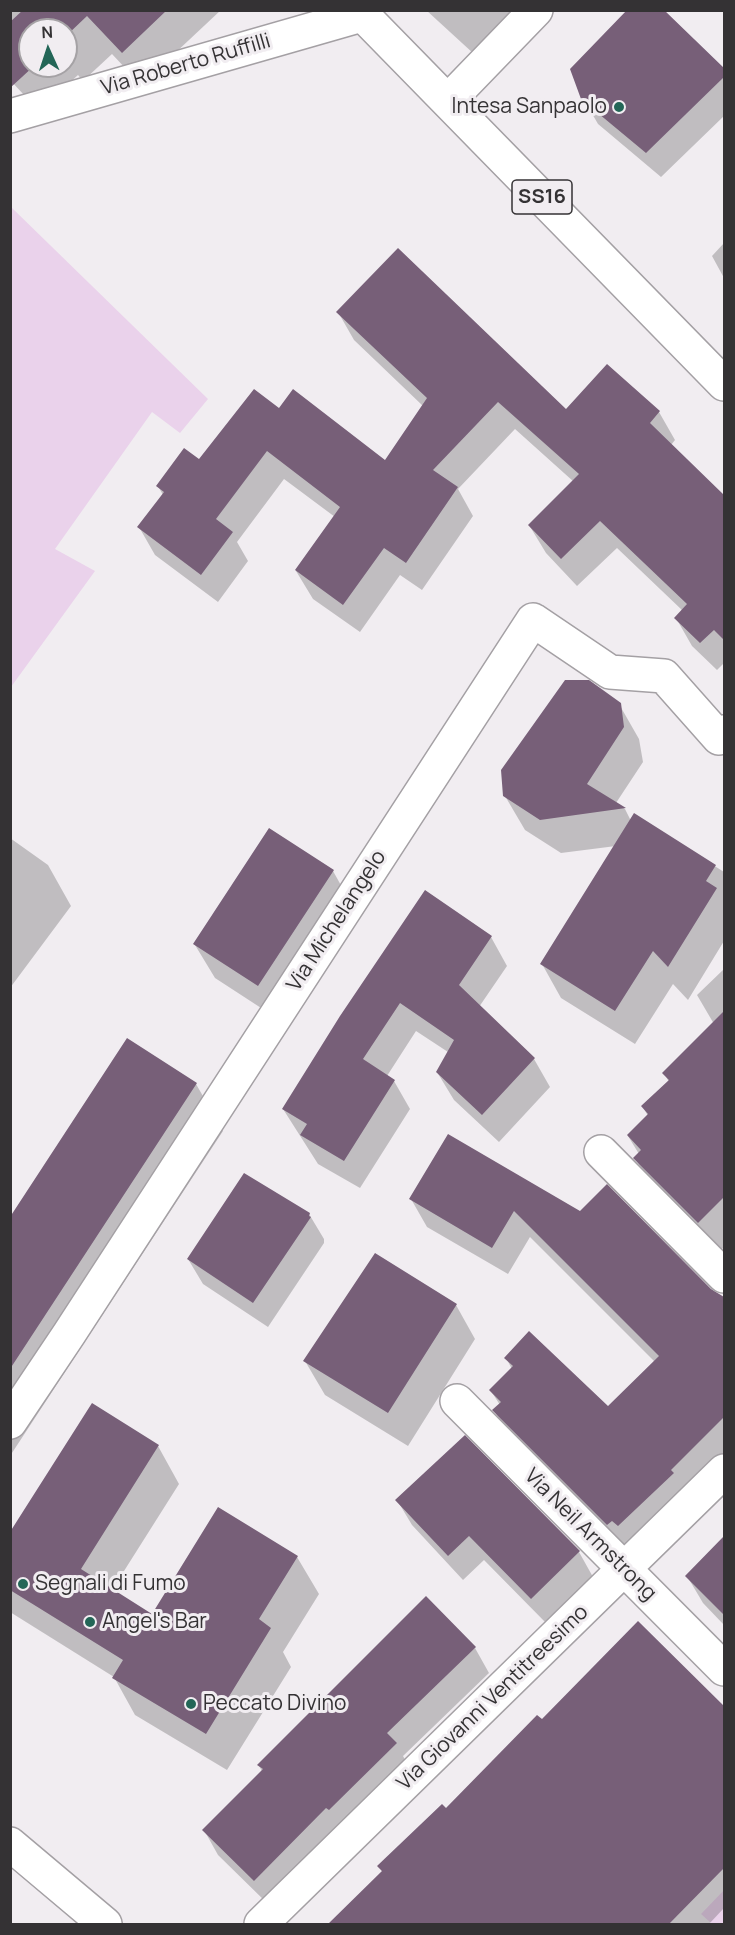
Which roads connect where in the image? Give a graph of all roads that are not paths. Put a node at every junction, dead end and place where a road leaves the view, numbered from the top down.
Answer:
1 (536, 10) edge
2 (360, 13) edge
3 (448, 101) junction
4 (10, 116) edge
5 (724, 384) edge
6 (724, 732) edge
7 (601, 1152) dead end
8 (724, 1276) edge
9 (457, 1401) dead end
10 (10, 1422) edge
11 (724, 1471) edge
12 (624, 1570) junction
13 (724, 1669) edge
14 (10, 1844) edge
15 (105, 1924) edge
16 (261, 1924) edge

1 - 3 street
2 - 3 street, SS16
2 - 4 street, Via Roberto Ruffilli
3 - 5 street, SS16
6 - 10 street, Via Michelangelo
7 - 8 street
9 - 12 street, Via Neil Armstrong
11 - 12 street, Via Giovanni Ventitreesimo
12 - 13 street, Via Neil Armstrong
12 - 16 street, Via Giovanni Ventitreesimo
14 - 15 street

